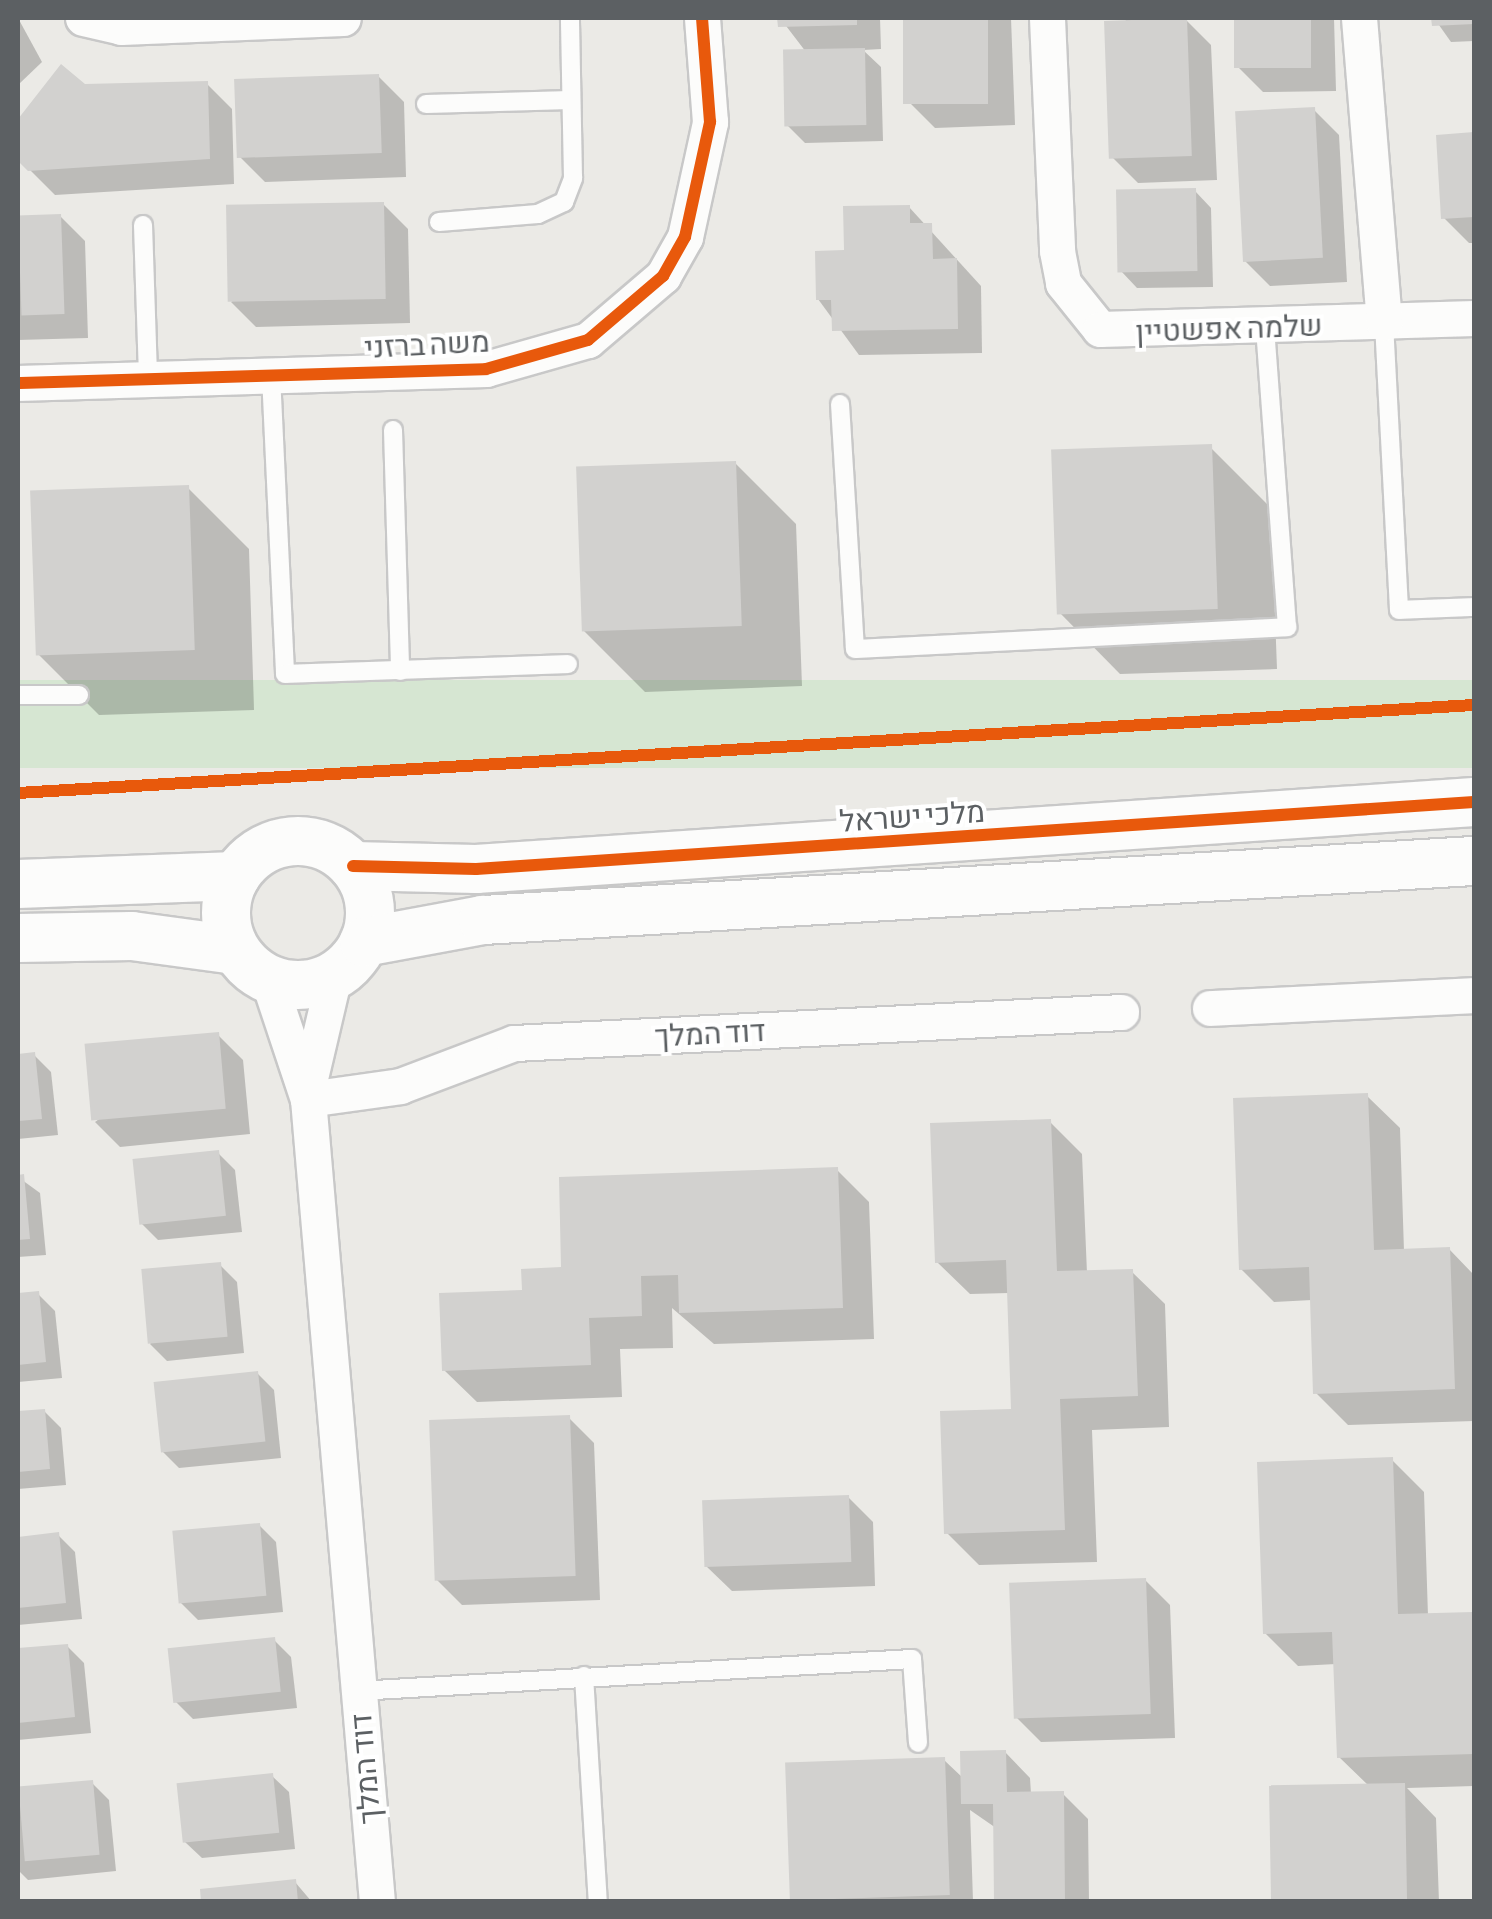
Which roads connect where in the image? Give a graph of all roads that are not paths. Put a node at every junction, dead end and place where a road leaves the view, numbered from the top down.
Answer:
1 (83, 18) edge
2 (343, 18) edge
3 (570, 18) edge
4 (702, 18) edge
5 (1047, 18) edge
6 (1359, 18) edge
7 (571, 100) junction
8 (426, 104) dead end
9 (439, 222) dead end
10 (143, 226) dead end
11 (1474, 318) edge
12 (1384, 323) junction
13 (1266, 328) junction
14 (271, 375) junction
15 (148, 379) junction
16 (18, 383) edge
17 (840, 404) dead end
18 (394, 430) dead end
19 (1474, 607) edge
20 (568, 664) dead end
21 (400, 671) junction
22 (18, 695) edge
23 (79, 695) dead end
24 (1474, 802) edge
25 (1474, 861) edge
26 (354, 866) junction
27 (236, 876) junction
28 (18, 884) edge
29 (18, 938) edge
30 (349, 959) junction
31 (252, 964) junction
32 (1474, 994) edge
33 (1210, 1008) dead end
34 (1121, 1012) dead end
35 (308, 1099) junction
36 (584, 1676) junction
37 (357, 1690) junction
38 (918, 1743) dead end
39 (377, 1902) edge
40 (598, 1902) edge

1 - 2 street
3 - 7 lane
4 - 14 street, משה ברזני
5 - 13 street, שלמה אפשטיין
6 - 12 street
7 - 8 lane
7 - 9 lane
10 - 15 lane
11 - 12 street, שלמה אפשטיין
12 - 13 street, שלמה אפשטיין
12 - 19 lane
13 - 17 lane
14 - 15 street, משה ברזני
14 - 21 lane
15 - 16 street, משה ברזני
18 - 21 lane
20 - 21 lane
22 - 23 lane
24 - 26 street, מלכי ישראל
25 - 30 street
26 - 27 street
26 - 30 street
27 - 28 street
27 - 31 street
29 - 31 street
30 - 31 street
30 - 35 street, דוד המלך
31 - 35 street, דוד המלך
32 - 33 street
34 - 35 street, דוד המלך
35 - 37 street, דוד המלך
36 - 37 lane
36 - 38 lane
36 - 40 lane
37 - 39 street, דוד המלך

